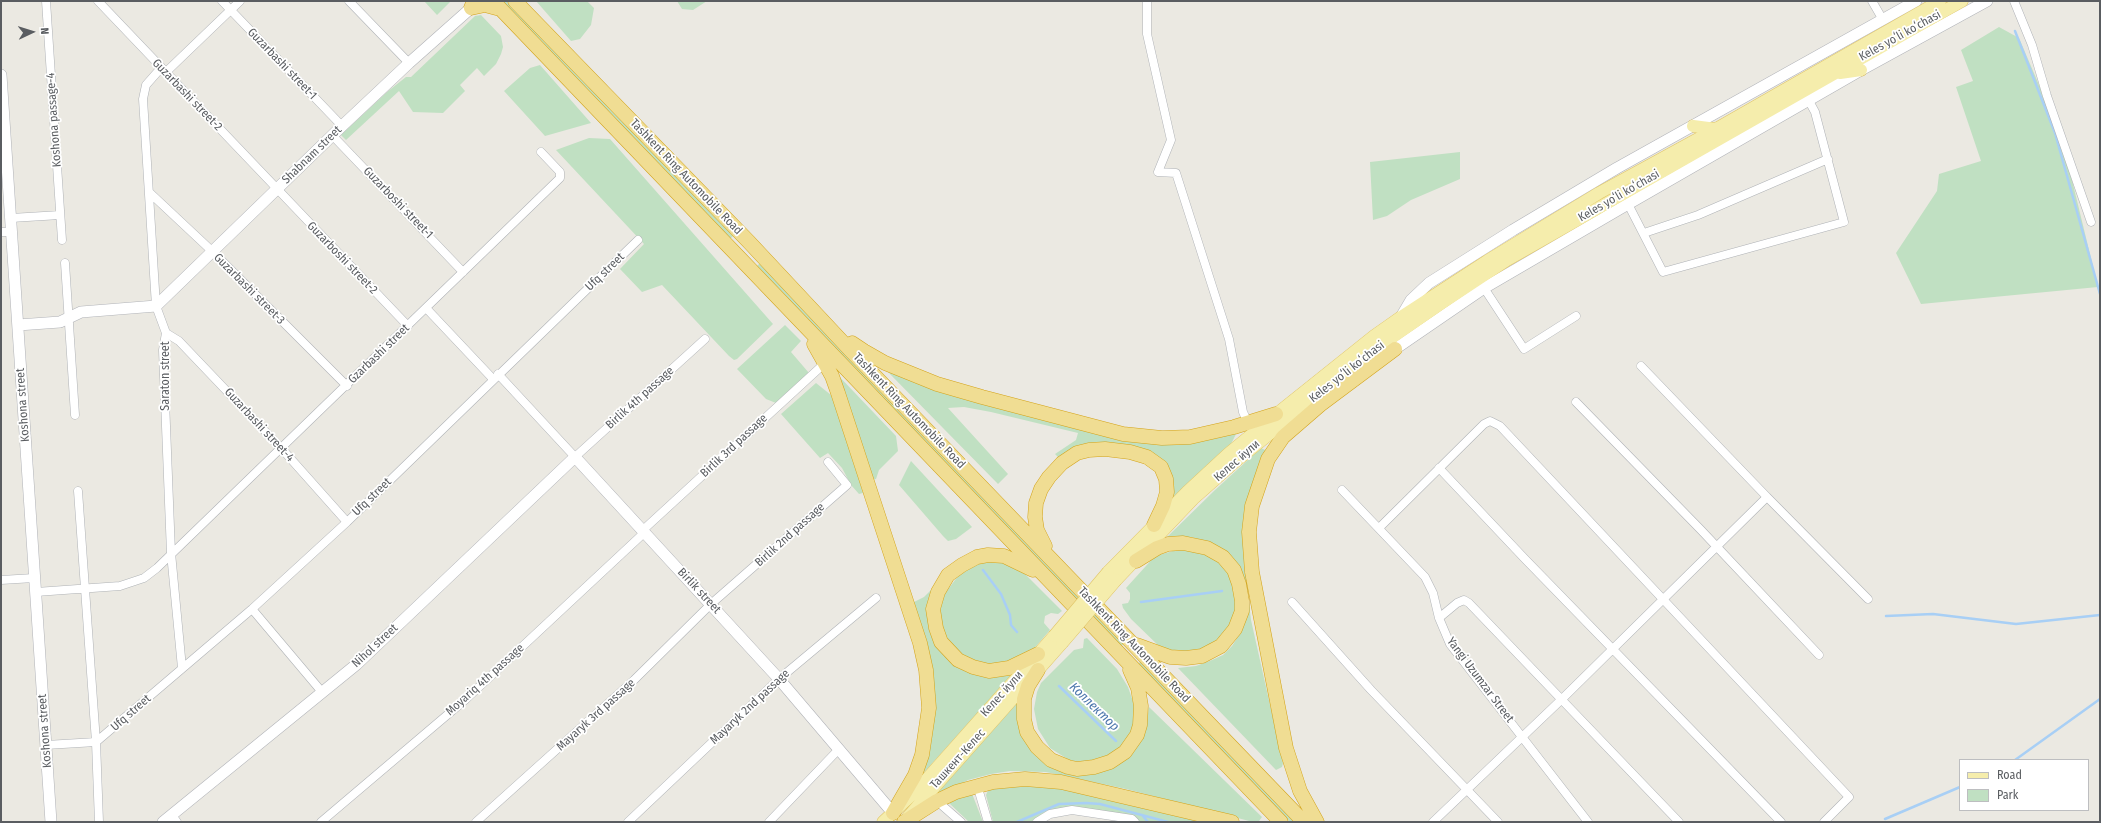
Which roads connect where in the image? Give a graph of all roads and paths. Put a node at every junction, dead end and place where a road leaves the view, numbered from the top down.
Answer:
1 (46, 1) edge
2 (98, 1) edge
3 (222, 1) edge
4 (240, 1) edge
5 (348, 1) edge
6 (515, 1) edge
7 (1147, 1) edge
8 (1872, 1) edge
9 (1916, 1) edge
10 (1940, 1) edge
11 (1962, 1) edge
12 (1987, 1) edge
13 (2014, 1) edge
14 (473, 4) edge
15 (496, 5) edge
16 (230, 10) junction
17 (1883, 20) junction
18 (409, 63) junction
19 (163, 70) junction
20 (1861, 70) junction
21 (1832, 74) junction
22 (1, 75) edge
23 (1809, 101) junction
24 (342, 126) junction
25 (1693, 126) junction
26 (1716, 128) junction
27 (332, 135) junction
28 (541, 152) dead end
29 (1828, 159) junction
30 (277, 189) junction
31 (150, 194) junction
32 (1628, 204) junction
33 (60, 215) junction
34 (11, 218) junction
35 (2091, 222) dead end
36 (7, 232) edge
37 (1644, 233) junction
38 (62, 240) dead end
39 (638, 240) dead end
40 (749, 242) junction
41 (213, 252) junction
42 (736, 255) junction
43 (65, 263) dead end
44 (463, 272) junction
45 (1484, 288) junction
46 (156, 306) junction
47 (426, 308) junction
48 (1576, 316) dead end
49 (821, 317) junction
50 (1401, 317) junction
51 (69, 318) junction
52 (18, 325) junction
53 (803, 325) junction
54 (408, 326) junction
55 (166, 333) junction
56 (705, 339) dead end
57 (1395, 349) junction
58 (1371, 352) junction
59 (825, 363) junction
60 (1641, 366) dead end
61 (496, 376) junction
62 (347, 386) junction
63 (1576, 402) dead end
64 (1283, 413) junction
65 (75, 415) dead end
66 (1248, 423) junction
67 (282, 449) junction
68 (575, 457) junction
69 (828, 462) dead end
70 (1439, 468) junction
71 (1342, 490) dead end
72 (78, 491) dead end
73 (1767, 497) junction
74 (347, 522) junction
75 (1154, 525) junction
76 (1379, 528) junction
77 (644, 531) junction
78 (1716, 547) junction
79 (171, 553) junction
80 (1136, 561) junction
81 (1054, 562) junction
82 (1044, 576) junction
83 (1112, 576) junction
84 (34, 578) junction
85 (1, 580) edge
86 (85, 589) junction
87 (36, 592) junction
88 (876, 598) dead end
89 (1868, 599) dead end
90 (1662, 601) junction
91 (1292, 602) dead end
92 (712, 604) junction
93 (252, 609) junction
94 (1438, 618) junction
95 (1058, 640) junction
96 (1131, 642) junction
97 (1613, 648) junction
98 (1038, 654) junction
99 (1120, 655) junction
100 (1819, 655) dead end
101 (182, 668) junction
102 (1038, 670) junction
103 (779, 679) junction
104 (322, 692) junction
105 (1562, 698) junction
106 (1522, 736) junction
107 (96, 742) junction
108 (46, 745) junction
109 (839, 749) junction
110 (977, 785) junction
111 (1467, 789) junction
112 (936, 800) junction
113 (171, 820) edge
114 (896, 820) edge
115 (51, 822) edge
116 (99, 822) edge
117 (321, 822) edge
118 (476, 822) edge
119 (628, 822) edge
120 (769, 822) edge
121 (961, 822) edge
122 (988, 822) edge
123 (1037, 822) edge
124 (1135, 822) edge
125 (1232, 822) edge
126 (1281, 822) edge
127 (1304, 822) edge
128 (1317, 822) edge
129 (1433, 822) edge
130 (1498, 822) edge
131 (1588, 822) edge
132 (1679, 822) edge
133 (1781, 822) edge
134 (1824, 822) edge

1 - 33 street, Koshona passage-4
2 - 19 street, Guzarbashi street-2
3 - 16 street, Guzarbashi street-1
4 - 16 street, Saraton street
5 - 18 street
6 - 40 highway, Tashkent Ring Automobile Road
7 - 66 street
8 - 17 street
9 - 17 street, Keles yoʻli koʻchasi
10 - 26 main road, Keles yoʻli koʻchasi
11 - 21 main road, Keles yoʻli koʻchasi
12 - 20 street, Keles yoʻli koʻchasi
13 - 35 street
14 - 15 highway
14 - 18 street, Shabnam street
15 - 42 highway, Tashkent Ring Automobile Road
16 - 19 street, Saraton street
16 - 24 street, Guzarbashi street-1
17 - 25 street, Keles yoʻli koʻchasi
18 - 24 street, Shabnam street
19 - 30 street, Guzarbashi street-2
19 - 31 street, Saraton street
20 - 21 main road
20 - 23 street, Keles yoʻli koʻchasi
21 - 58 main road, Keles yoʻli koʻchasi
22 - 34 street, Koshona street
23 - 29 street
23 - 32 street, Keles yoʻli koʻchasi
24 - 27 street, Shabnam street
25 - 26 main road
25 - 50 street, Keles yoʻli koʻchasi
26 - 50 main road, Keles yoʻli koʻchasi
27 - 30 street, Shabnam street
27 - 44 street, Guzarboshi street-1
28 - 44 street, Gzarbashi street
29 - 37 street
29 - 37 street
30 - 41 street, Shabnam street
30 - 54 street, Guzarboshi street-2
31 - 41 street, Guzarbashi street-3
31 - 46 street, Saraton street
32 - 37 street
32 - 45 street, Keles yoʻli koʻchasi
33 - 34 street
33 - 38 street, Koshona passage-4
34 - 36 street, Koshona street
36 - 52 street, Koshona street
39 - 61 street, Ufq street
40 - 42 highway
40 - 49 highway, Tashkent Ring Automobile Road
41 - 46 street, Shabnam street
41 - 62 street, Guzarbashi street-3
42 - 53 highway, Tashkent Ring Automobile Road
43 - 51 street
44 - 47 street, Gzarbashi street
45 - 48 street
45 - 57 street, Keles yoʻli koʻchasi
46 - 51 street
46 - 55 street, Saraton street
47 - 54 street, Gzarbashi street
47 - 61 street, Birlik street
49 - 66 highway
49 - 81 highway, Tashkent Ring Automobile Road
50 - 64 main road, Keles yoʻli koʻchasi
51 - 52 street
51 - 65 street
52 - 84 street, Koshona street
53 - 59 highway
53 - 82 highway, Tashkent Ring Automobile Road
54 - 62 street, Gzarbashi street
55 - 67 street, Guzarbashi street-4
55 - 79 street, Saraton street
56 - 68 street, Birlik 4th passage
57 - 58 main road
57 - 128 highway
58 - 64 main road, Keles yoʻli koʻchasi
59 - 77 street, Birlik 3rd passage
59 - 114 highway
60 - 73 street
61 - 68 street, Birlik street
61 - 74 street, Ufq street
62 - 67 street, Gzarbashi street
63 - 78 street
64 - 66 highway
64 - 75 main road, Келес йули
64 - 80 main road, Келес йули
67 - 74 street, Guzarbashi street-4
67 - 79 street, Gzarbashi street
68 - 77 street, Birlik street
68 - 104 street, Nihol street
69 - 92 street, Birlik 2nd passage
70 - 76 street
70 - 90 street
70 - 97 street
71 - 76 street, Yangi Uzumzar Street
72 - 86 street
73 - 78 street, Yangi Uzumzar Street
73 - 89 street
74 - 93 street, Ufq street
75 - 81 highway
75 - 83 main road
76 - 94 street, Yangi Uzumzar Street
77 - 92 street, Birlik street
77 - 117 street, Moyariq 4th passage
78 - 90 street, Yangi Uzumzar Street
78 - 100 street
79 - 86 street
79 - 101 street, Saraton street
80 - 83 main road
80 - 96 highway
81 - 96 highway, Tashkent Ring Automobile Road
82 - 98 highway
82 - 99 highway, Tashkent Ring Automobile Road
83 - 95 main road, Келес йули, bridge
84 - 85 street
84 - 87 street, Koshona street
86 - 87 street
86 - 107 street
87 - 108 street, Koshona street
88 - 103 street, Mayaryk 2nd passage
90 - 97 street, Yangi Uzumzar Street
90 - 134 street
91 - 111 street
92 - 103 street, Birlik street
92 - 118 street, Mayaryk 3rd passage
93 - 101 street, Ufq street
93 - 104 street
94 - 105 street
94 - 106 street, Yangi Uzumzar Street
95 - 98 main road, Келес йули
95 - 102 main road, Ташкент-Келес
96 - 127 highway, Tashkent Ring Automobile Road
97 - 105 street, Yangi Uzumzar Street
97 - 133 street
98 - 114 main road, Келес йули
99 - 102 highway
99 - 126 highway, Tashkent Ring Automobile Road
101 - 107 street, Ufq street
102 - 114 main road, Ташкент-Келес
103 - 109 street, Birlik street
103 - 119 street, Mayaryk 2nd passage
104 - 113 street, Nihol street
105 - 106 street, Yangi Uzumzar Street
105 - 132 street
106 - 111 street, Yangi Uzumzar Street
106 - 131 street
107 - 108 street
107 - 116 street
108 - 115 street, Koshona street
109 - 114 street, Birlik street
109 - 120 street
110 - 112 highway
110 - 122 street
110 - 125 highway
111 - 129 street, Yangi Uzumzar Street
111 - 130 street
112 - 114 highway
112 - 121 street
123 - 124 street

